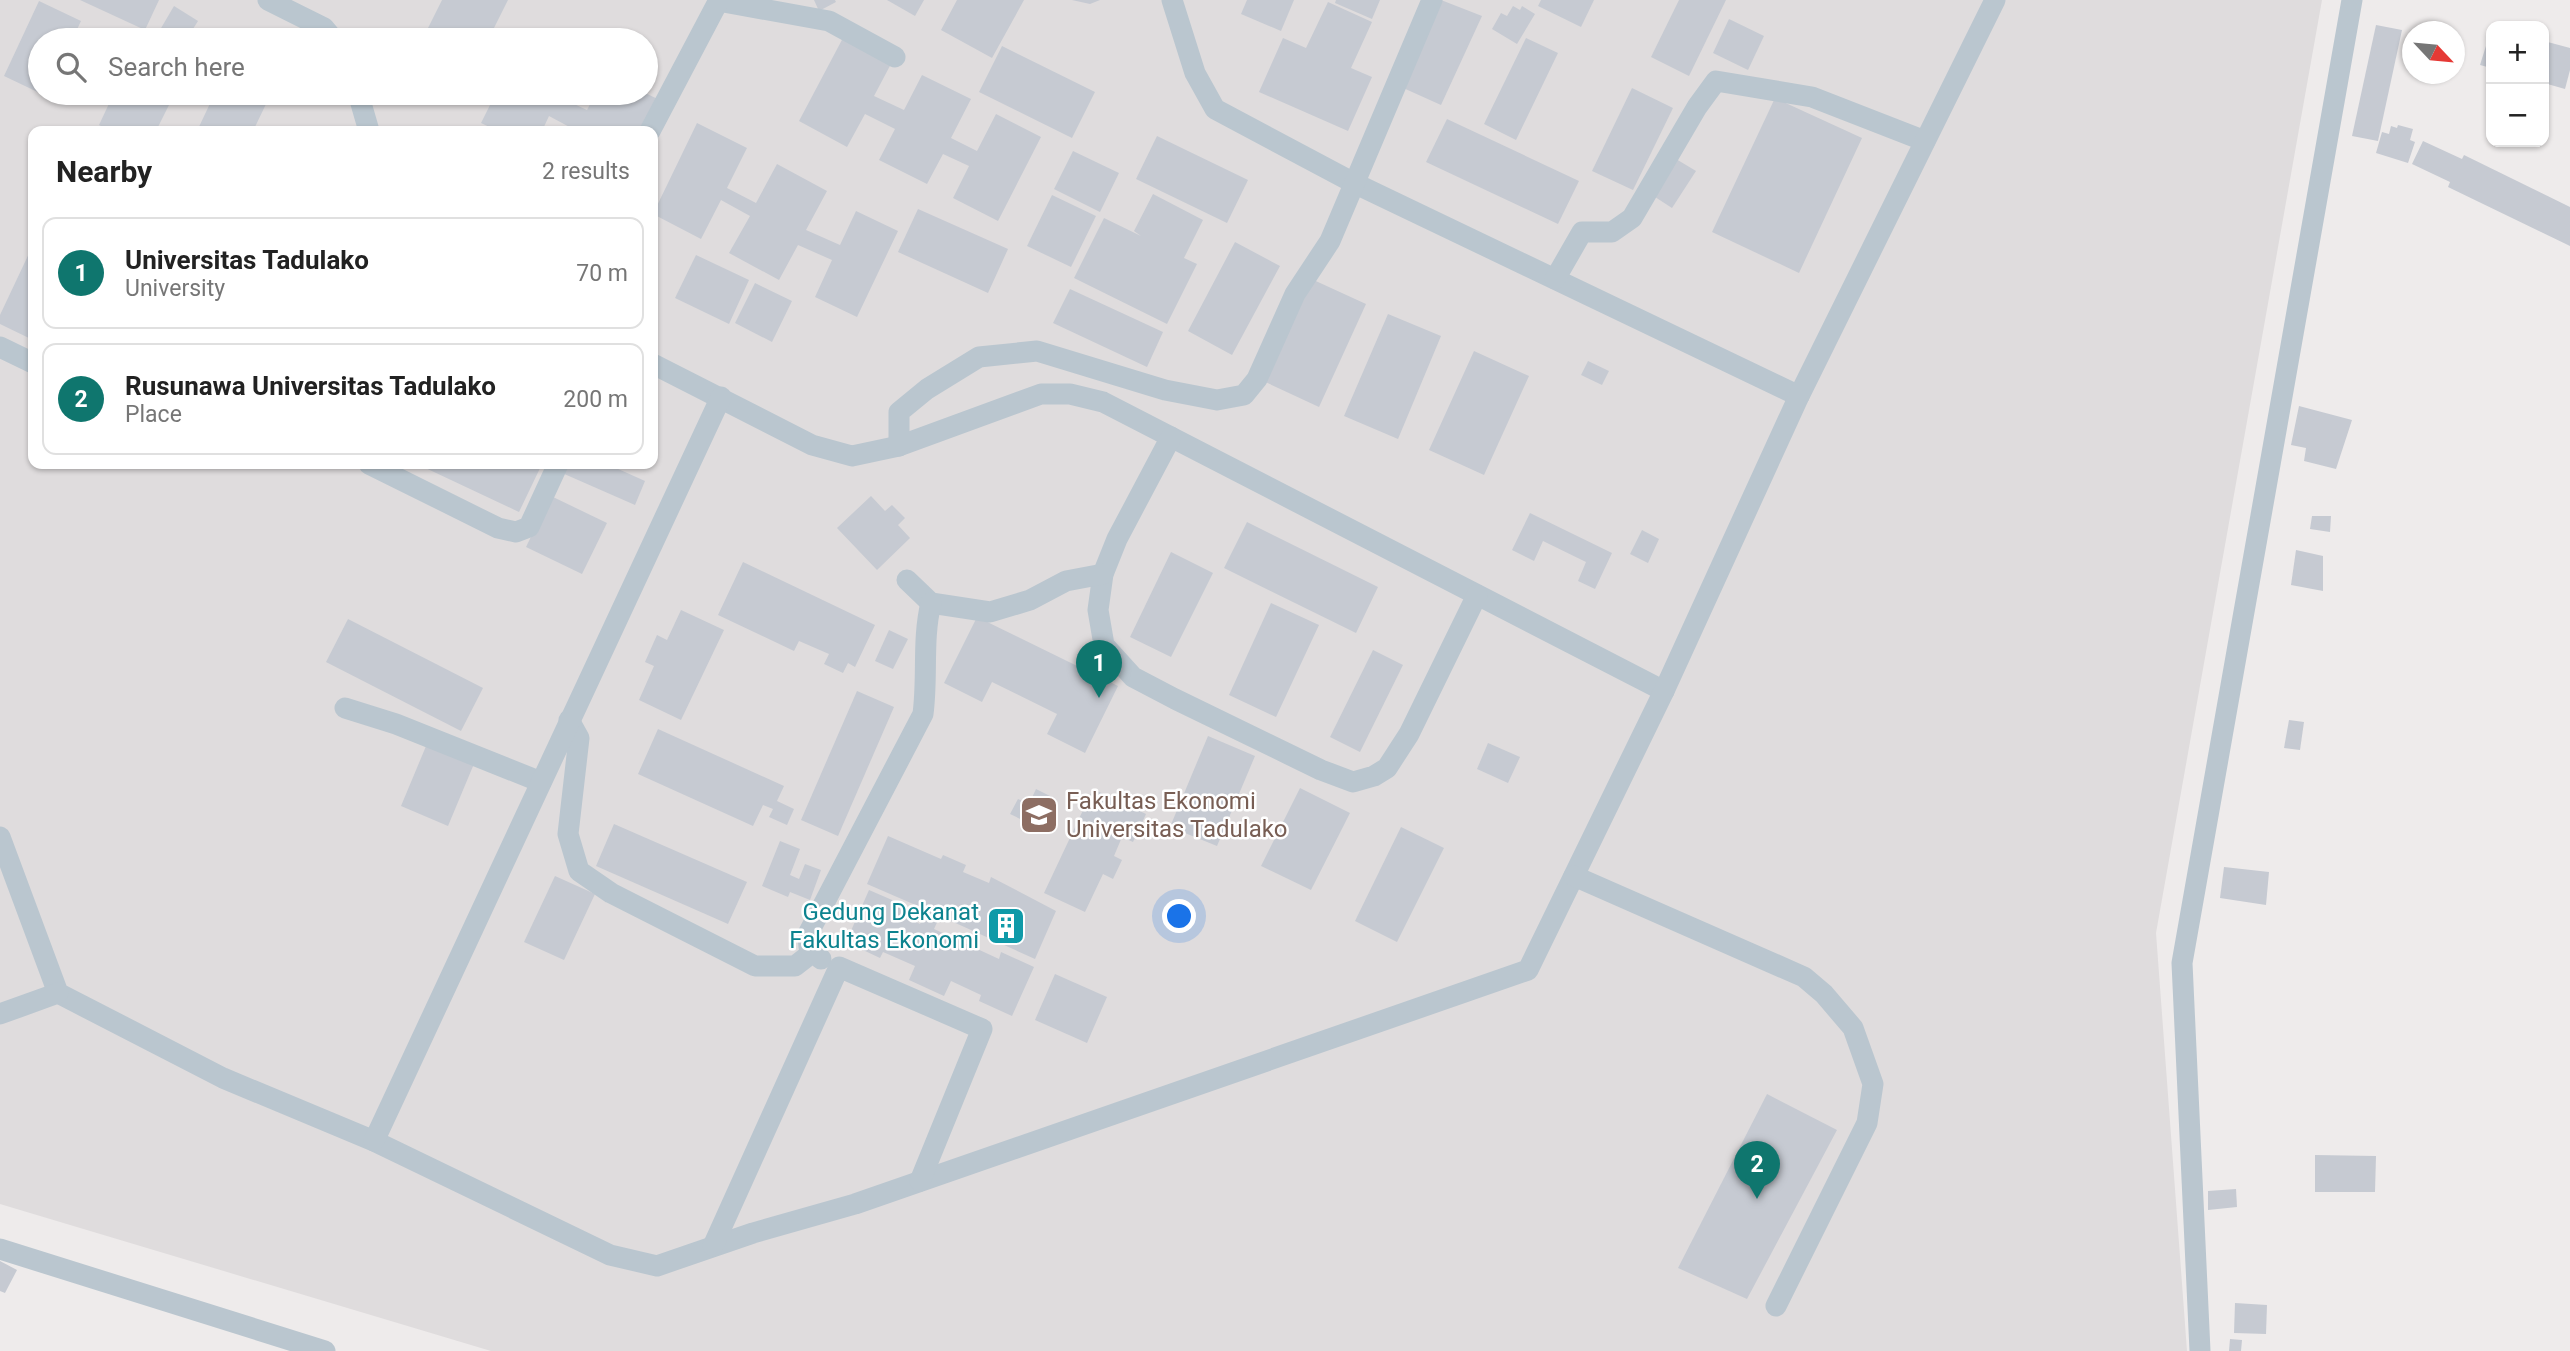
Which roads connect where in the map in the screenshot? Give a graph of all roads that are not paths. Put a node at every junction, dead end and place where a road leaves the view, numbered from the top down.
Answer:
1 (268, 0) edge
2 (719, 0) edge
3 (1171, 0) edge
4 (1432, 0) edge
5 (1994, 0) edge
6 (2352, 0) edge
7 (324, 28) edge
8 (895, 57) dead end
9 (361, 105) edge
10 (368, 126) edge
11 (653, 126) edge
12 (1925, 141) junction
13 (1354, 183) junction
14 (1555, 279) junction
15 (0, 346) edge
16 (28, 360) edge
17 (658, 366) edge
18 (721, 397) junction
19 (1799, 397) junction
20 (1171, 437) junction
21 (899, 446) junction
22 (379, 469) edge
23 (556, 469) edge
24 (1103, 574) junction
25 (907, 580) dead end
26 (1477, 595) junction
27 (931, 603) junction
28 (1664, 691) junction
29 (345, 708) dead end
30 (569, 720) junction
31 (541, 782) junction
32 (0, 836) edge
33 (1574, 876) junction
34 (813, 951) junction
35 (839, 967) junction
36 (58, 993) junction
37 (0, 1014) edge
38 (374, 1141) junction
39 (920, 1181) junction
40 (713, 1246) junction
41 (0, 1250) edge
42 (1776, 1306) dead end
43 (325, 1351) edge
44 (2200, 1351) edge

1 - 7 street
2 - 8 street
2 - 11 street
3 - 13 street
4 - 13 street
5 - 12 street
6 - 44 street
9 - 10 street
12 - 14 street
12 - 19 street
13 - 14 street
13 - 21 street
14 - 19 street
15 - 16 street
17 - 18 street
18 - 21 street
18 - 30 street
19 - 28 street
20 - 21 street
20 - 24 street
20 - 26 street
22 - 23 street
24 - 26 street
24 - 27 street
25 - 27 street
26 - 28 street
27 - 34 street
28 - 33 street
29 - 31 street
30 - 31 street
30 - 34 street
31 - 38 street
32 - 36 street
33 - 39 street
33 - 42 street
34 - 35 street
35 - 39 street
35 - 40 street
36 - 37 street
36 - 38 street
38 - 40 street
39 - 40 street
41 - 43 street

